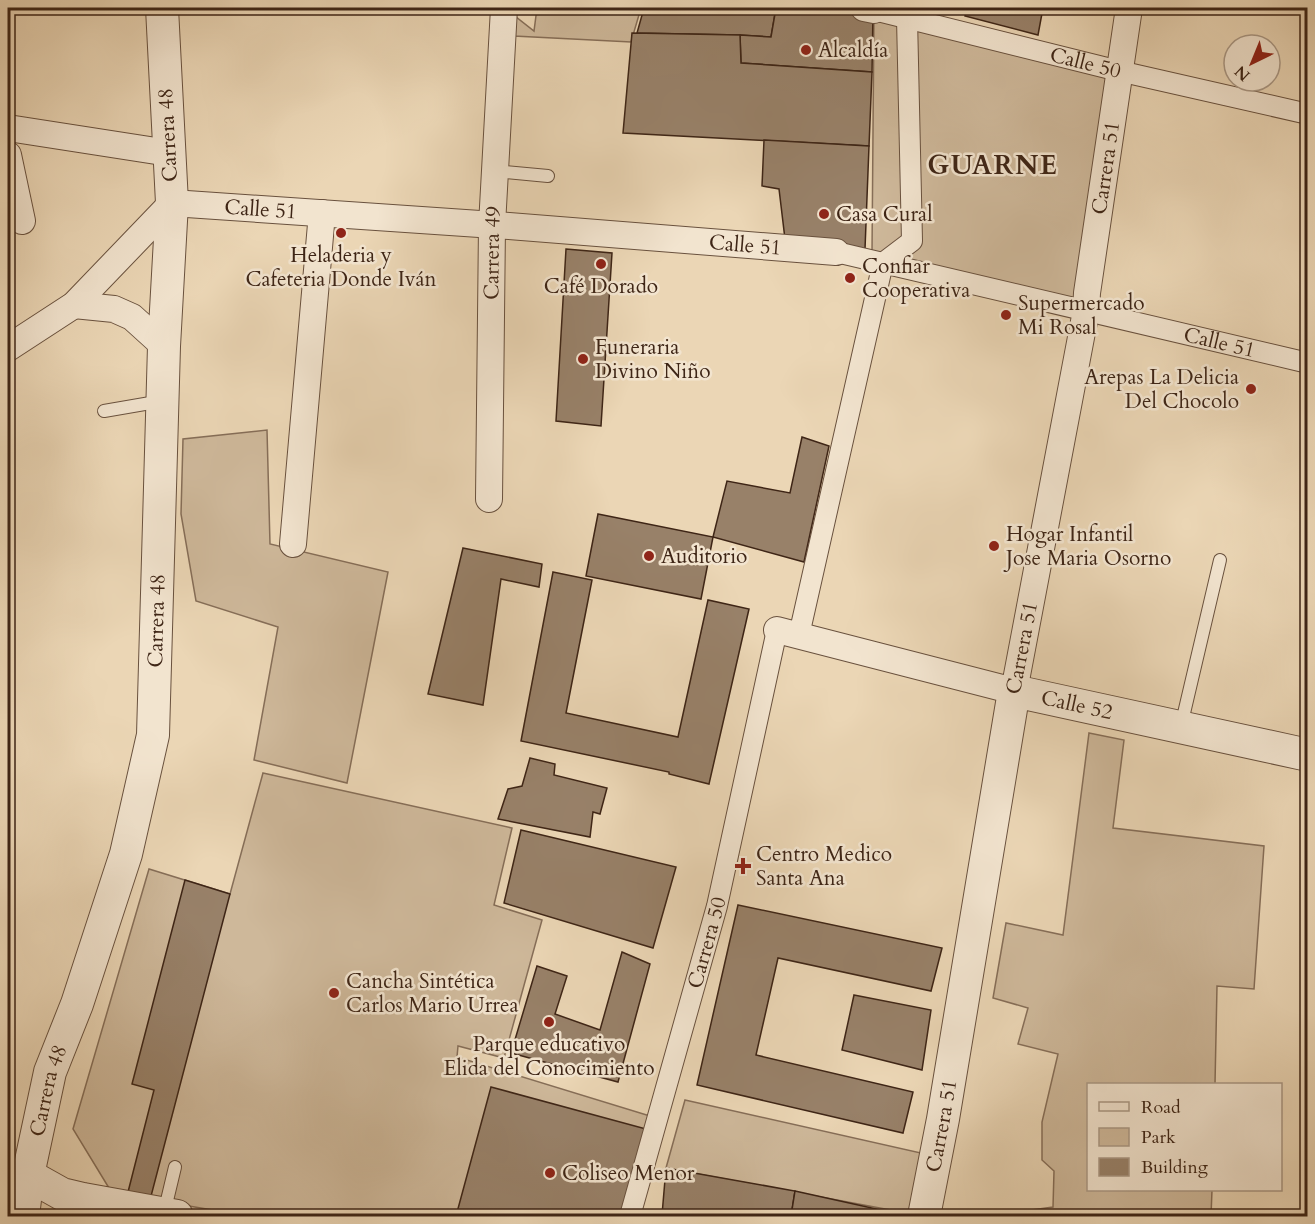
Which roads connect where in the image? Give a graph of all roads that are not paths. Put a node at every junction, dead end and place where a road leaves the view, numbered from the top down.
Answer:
1 (162, 8) edge
2 (504, 8) edge
3 (871, 8) edge
4 (1129, 8) edge
5 (907, 18) junction
6 (1119, 71) junction
7 (1308, 114) edge
8 (8, 128) edge
9 (169, 153) junction
10 (8, 155) edge
11 (495, 171) junction
12 (548, 176) dead end
13 (172, 203) junction
14 (322, 213) junction
15 (22, 221) dead end
16 (492, 225) junction
17 (836, 252) joint
18 (883, 263) junction
19 (74, 305) junction
20 (1086, 311) junction
21 (164, 346) junction
22 (8, 348) edge
23 (1308, 363) edge
24 (163, 401) junction
25 (104, 411) dead end
26 (489, 499) dead end
27 (293, 544) dead end
28 (1220, 560) dead end
29 (788, 632) junction
30 (1014, 691) junction
31 (1181, 727) junction
32 (1308, 755) edge
33 (175, 1167) dead end
34 (28, 1175) junction
35 (170, 1215) edge
36 (23, 1216) edge
37 (630, 1216) edge
38 (924, 1216) edge

1 - 9 street, Carrera 48
2 - 11 street, Carrera 49
3 - 5 street, Calle 50
4 - 6 street, Carrera 51
5 - 6 street, Calle 50
5 - 18 street
6 - 7 street, Calle 50
6 - 20 street, Carrera 51
8 - 9 street
9 - 13 street, Carrera 48
10 - 15 street
11 - 12 lane
11 - 16 street, Carrera 49
13 - 14 street, Calle 51
13 - 19 street
13 - 21 street, Carrera 48
14 - 16 street, Calle 51
14 - 27 street
16 - 17 street, Calle 51
16 - 26 street, Carrera 49
17 - 18 street, Calle 51
18 - 20 street, Calle 51
18 - 29 street, Carrera 50
19 - 21 street
19 - 22 street
20 - 23 street, Calle 51
20 - 30 street, Carrera 51
21 - 24 street, Carrera 48
24 - 25 lane
24 - 34 street, Carrera 48
28 - 31 lane
29 - 30 street, Calle 52
29 - 37 street, Carrera 50
30 - 31 street, Calle 52
30 - 38 street, Carrera 51
31 - 32 street, Calle 52
33 - 35 lane
34 - 35 street
34 - 36 street, Carrera 48

